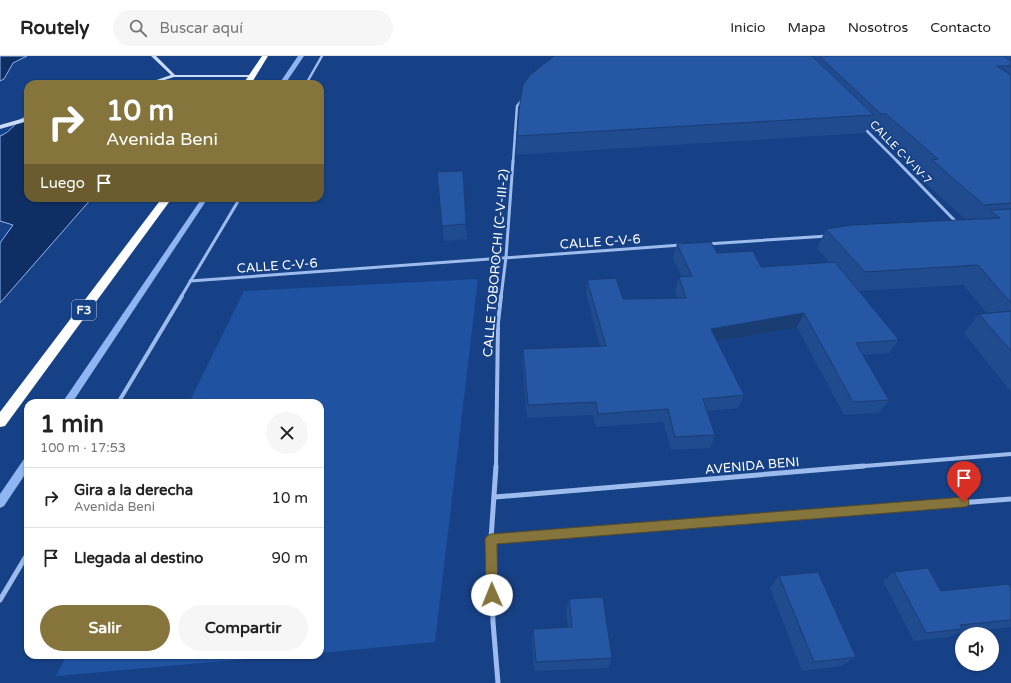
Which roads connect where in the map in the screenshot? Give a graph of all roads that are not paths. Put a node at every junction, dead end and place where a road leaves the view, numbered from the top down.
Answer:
1 (153, 56) edge
2 (265, 56) edge
3 (322, 56) edge
4 (174, 76) junction
5 (252, 76) junction
6 (160, 80) edge
7 (250, 80) edge
8 (308, 80) edge
9 (523, 98) edge
10 (24, 119) edge
11 (0, 127) edge
12 (863, 127) edge
13 (164, 202) edge
14 (238, 202) edge
15 (953, 228) edge
16 (836, 235) edge
17 (702, 244) edge
18 (686, 245) edge
19 (506, 257) junction
20 (190, 281) junction
21 (120, 399) edge
22 (0, 422) edge
23 (1011, 454) edge
24 (495, 497) junction
25 (1011, 499) edge
26 (491, 539) junction
27 (24, 560) edge
28 (0, 600) edge
29 (498, 683) edge

1 - 4 street
2 - 5 highway
3 - 8 street
4 - 5 street
4 - 6 street
5 - 7 highway
9 - 19 street, CALLE TOBOROCHI (C-V-III-2)
10 - 11 street
12 - 15 street, CALLE C-V-IV-7
13 - 22 highway, F3
14 - 20 street
16 - 17 street
18 - 19 street, CALLE C-V-6
19 - 20 street, CALLE C-V-6
19 - 24 street, CALLE TOBOROCHI (C-V-III-2)
20 - 21 street
23 - 24 street, AVENIDA BENI
24 - 26 street, CALLE TOBOROCHI (C-V-III-2)
25 - 26 street
26 - 29 street, CALLE TOBOROCHI (C-V-III-2)
27 - 28 street

